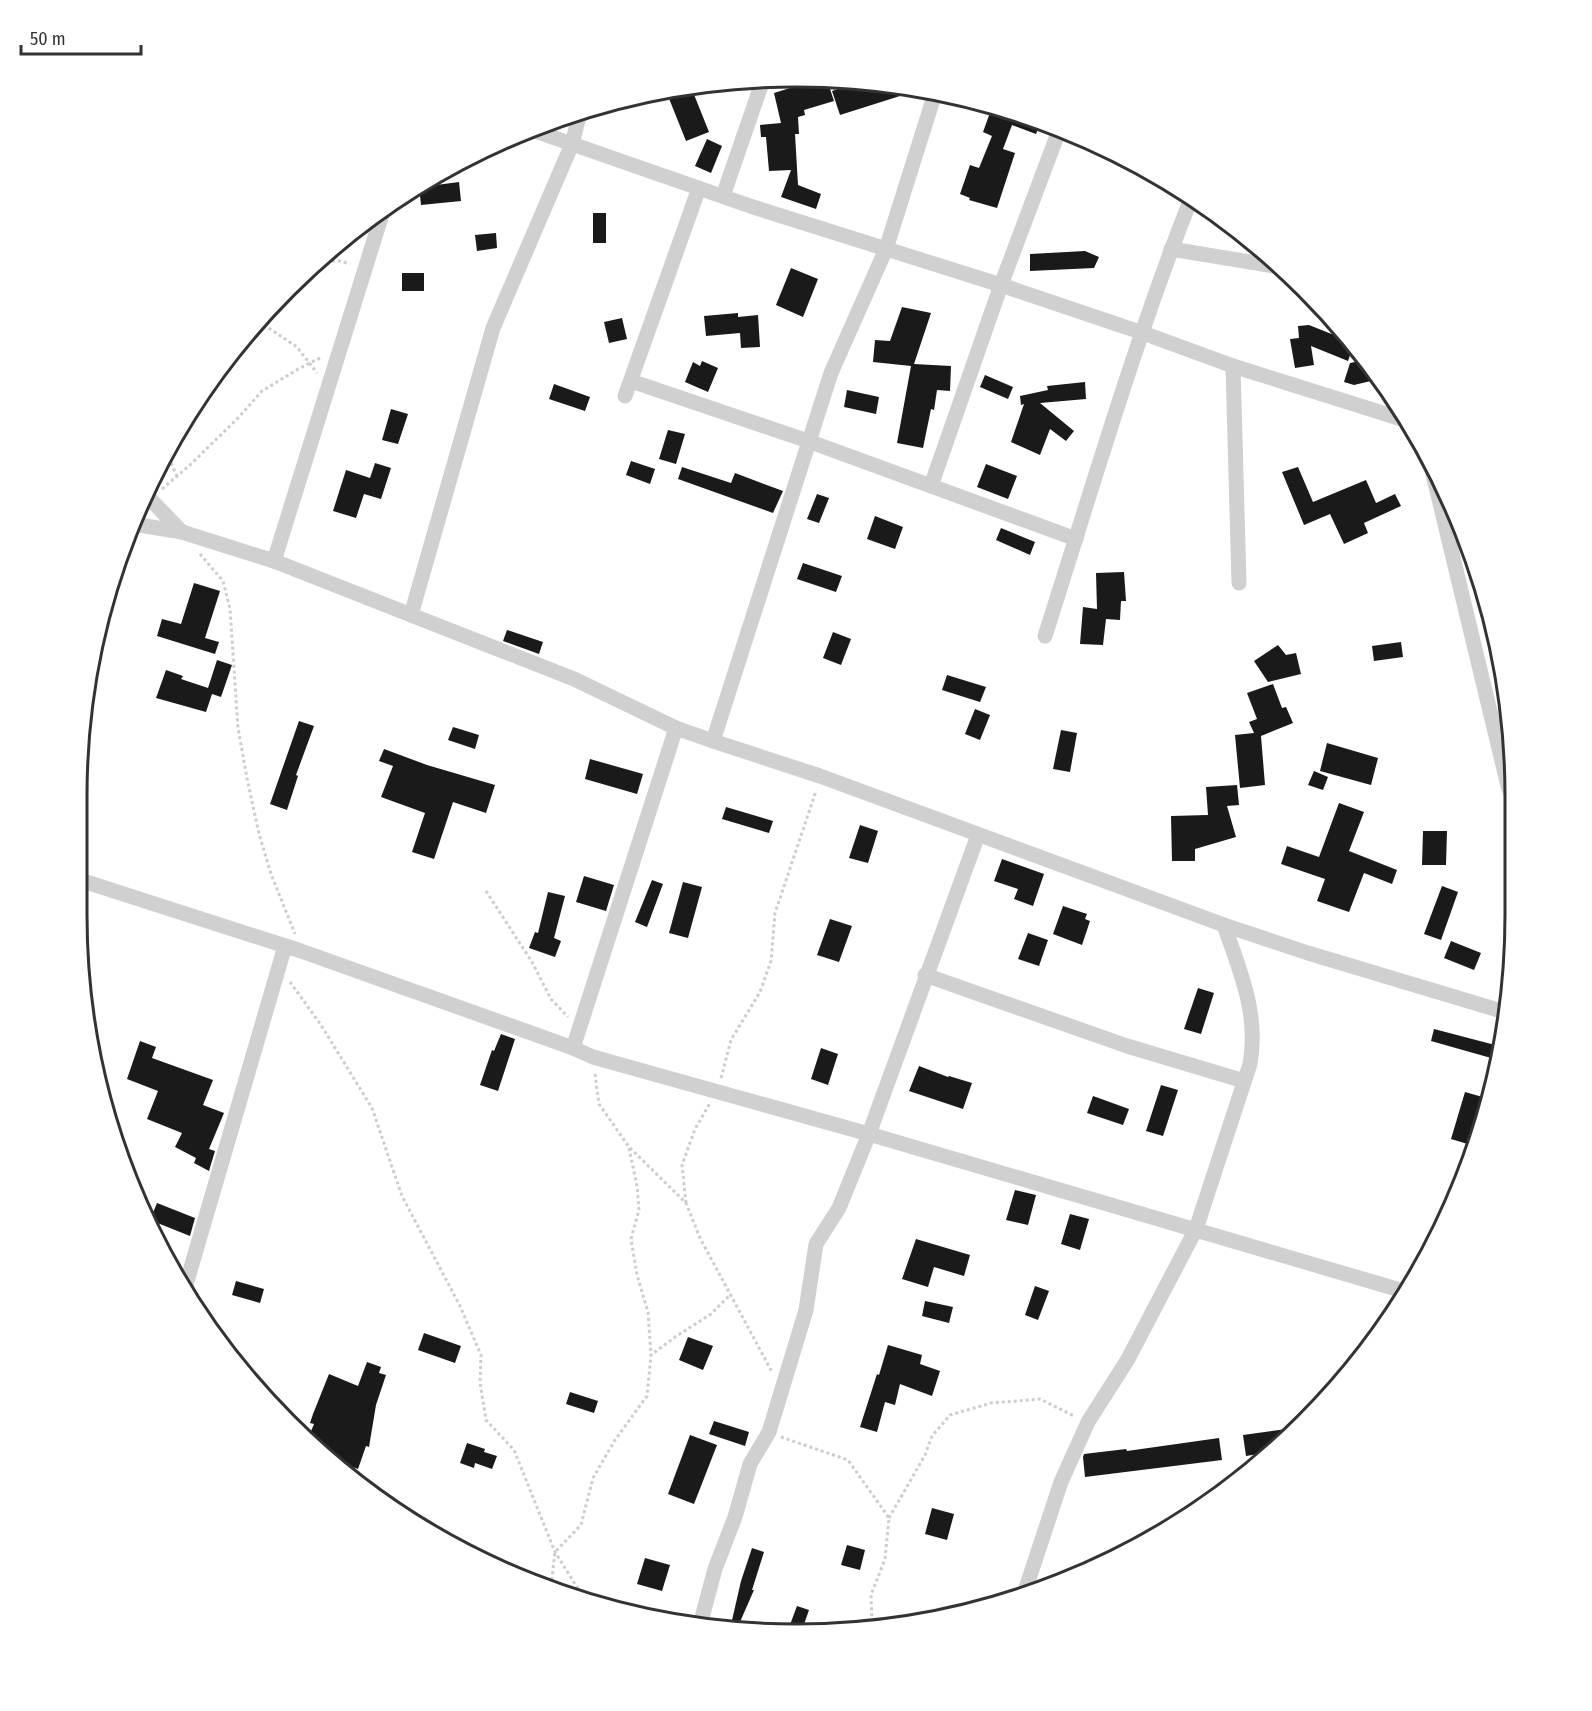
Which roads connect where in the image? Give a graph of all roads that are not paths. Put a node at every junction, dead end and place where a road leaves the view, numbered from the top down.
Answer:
1 (760, 89) edge
2 (933, 101) edge
3 (578, 122) edge
4 (544, 134) edge
5 (1057, 137) edge
6 (572, 144) junction
7 (699, 188) junction
8 (723, 196) junction
9 (1188, 205) edge
10 (380, 222) edge
11 (886, 249) junction
12 (1171, 249) junction
13 (1265, 264) edge
14 (1001, 285) junction
15 (1143, 333) junction
16 (1233, 366) junction
17 (631, 381) junction
18 (625, 396) dead end
19 (1396, 418) edge
20 (808, 441) junction
21 (932, 486) junction
22 (1438, 496) edge
23 (152, 499) edge
24 (141, 525) edge
25 (182, 532) junction
26 (1076, 539) junction
27 (274, 561) junction
28 (1239, 584) dead end
29 (411, 615) junction
30 (1045, 636) dead end
31 (676, 728) junction
32 (714, 741) junction
33 (1504, 769) edge
34 (978, 835) junction
35 (87, 882) edge
36 (1224, 925) junction
37 (285, 946) junction
38 (926, 975) junction
39 (1499, 1010) edge
40 (573, 1048) junction
41 (1244, 1081) junction
42 (868, 1134) junction
43 (1196, 1229) junction
44 (188, 1279) edge
45 (1398, 1289) edge
46 (1027, 1585) edge
47 (702, 1618) edge

1 - 8 street
2 - 11 street
3 - 6 street
4 - 6 street
5 - 14 street
6 - 7 street
6 - 29 street
7 - 8 street
7 - 17 street
8 - 11 street
9 - 12 street
10 - 27 street
11 - 14 street
11 - 20 street
12 - 13 street
12 - 15 street
14 - 15 street
14 - 21 street
15 - 16 street
15 - 26 street
16 - 19 street
16 - 28 street
17 - 18 street
17 - 20 street
20 - 21 street
20 - 32 street
21 - 26 street
22 - 33 street
23 - 25 street
24 - 25 street
25 - 27 street
26 - 30 street
27 - 29 street
29 - 31 street
31 - 32 street
31 - 40 street
32 - 34 street
34 - 36 street
34 - 38 street
35 - 37 street
36 - 39 street
36 - 41 street
37 - 40 street
37 - 44 street
38 - 41 street
38 - 42 street
40 - 42 street
41 - 43 street
42 - 43 street
42 - 47 street
43 - 45 street
43 - 46 street

